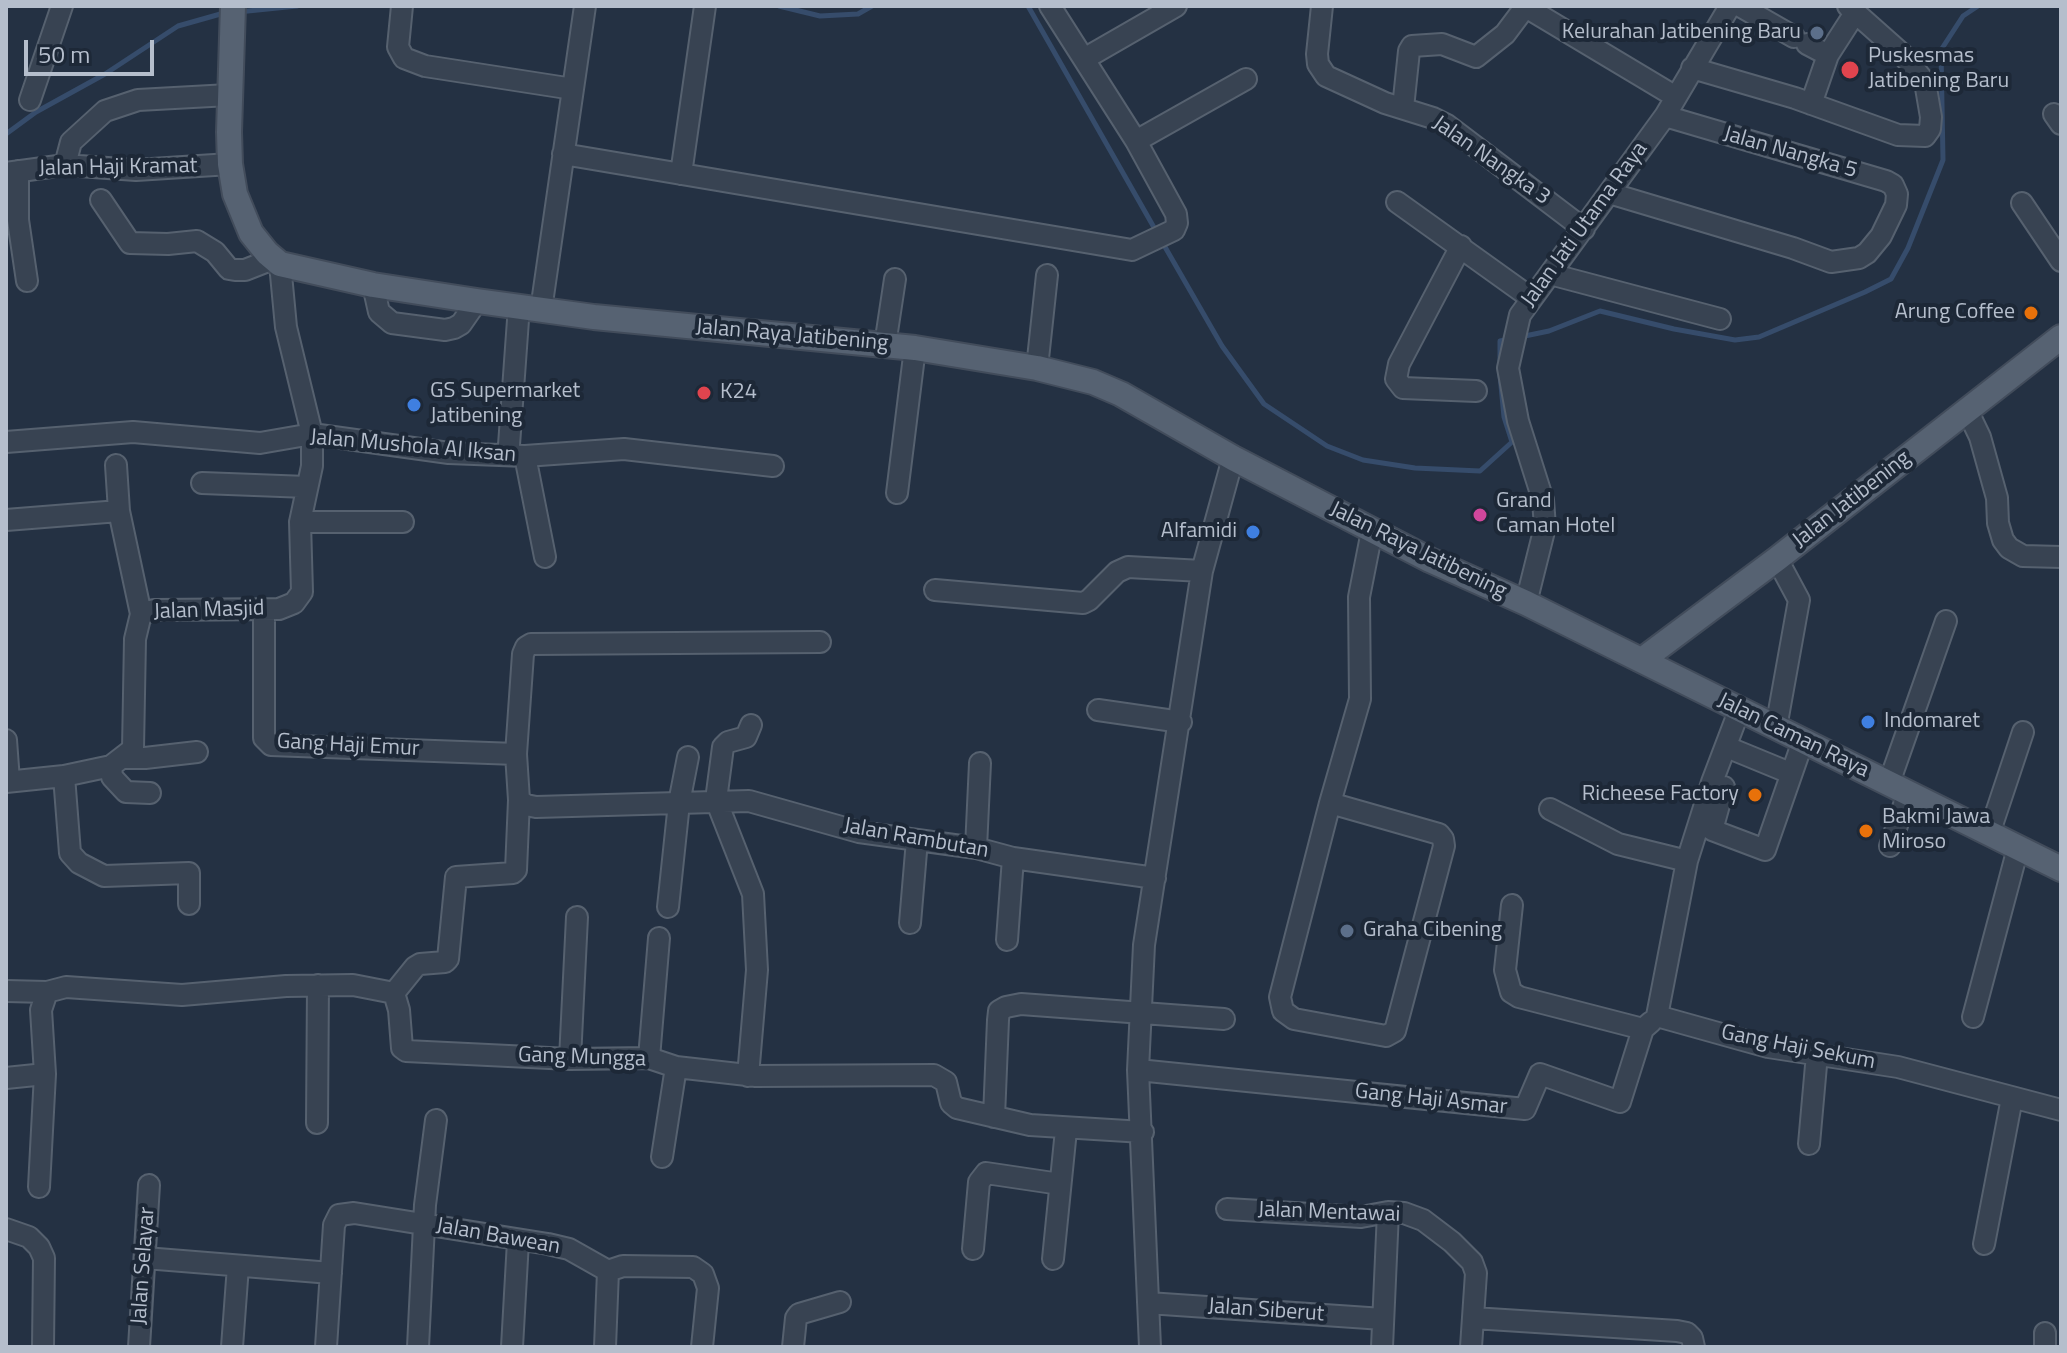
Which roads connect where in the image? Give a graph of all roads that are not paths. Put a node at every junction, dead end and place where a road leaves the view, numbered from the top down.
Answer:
1 (62, 6) edge
2 (402, 6) edge
3 (585, 6) edge
4 (705, 6) edge
5 (1050, 6) edge
6 (1176, 6) edge
7 (1322, 6) edge
8 (1526, 6) edge
9 (1730, 6) edge
10 (1740, 6) edge
11 (1852, 9) edge
12 (233, 13) edge
13 (1828, 55) junction
14 (1084, 59) junction
15 (1692, 68) junction
16 (1246, 79) dead end
17 (573, 89) junction
18 (229, 95) junction
19 (1676, 97) junction
20 (30, 100) dead end
21 (1811, 104) junction
22 (1403, 108) junction
23 (1665, 116) junction
24 (1136, 141) junction
25 (563, 154) junction
26 (230, 164) junction
27 (65, 165) junction
28 (12, 172) edge
29 (681, 174) junction
30 (1609, 193) junction
31 (101, 200) dead end
32 (1397, 202) dead end
33 (2022, 203) dead end
34 (1584, 229) junction
35 (1461, 246) junction
36 (2061, 261) edge
37 (277, 262) junction
38 (1550, 274) junction
39 (1047, 275) dead end
40 (895, 279) dead end
41 (27, 281) dead end
42 (373, 285) junction
43 (477, 301) junction
44 (1525, 306) junction
45 (530, 308) junction
46 (1720, 319) dead end
47 (2061, 337) edge
48 (885, 345) junction
49 (915, 348) junction
50 (1037, 368) junction
51 (1476, 391) dead end
52 (1967, 410) junction
53 (312, 434) junction
54 (6, 442) edge
55 (517, 451) junction
56 (1233, 458) junction
57 (116, 465) dead end
58 (773, 466) dead end
59 (202, 483) dead end
60 (307, 487) junction
61 (897, 493) dead end
62 (119, 511) junction
63 (6, 520) edge
64 (300, 522) junction
65 (403, 522) dead end
66 (1372, 531) junction
67 (545, 557) dead end
68 (2061, 557) edge
69 (1777, 559) junction
70 (1202, 571) junction
71 (935, 590) dead end
72 (1526, 603) junction
73 (264, 610) junction
74 (141, 614) junction
75 (1946, 621) dead end
76 (820, 642) dead end
77 (1642, 660) junction
78 (1098, 710) dead end
79 (1743, 713) junction
80 (1181, 722) junction
81 (751, 725) dead end
82 (1776, 728) junction
83 (2023, 732) dead end
84 (6, 740) edge
85 (1803, 741) junction
86 (1734, 750) junction
87 (197, 752) dead end
88 (516, 754) junction
89 (688, 757) dead end
90 (117, 762) junction
91 (980, 763) dead end
92 (1790, 773) junction
93 (8, 775) edge
94 (64, 776) junction
95 (1899, 788) junction
96 (150, 793) dead end
97 (519, 800) junction
98 (716, 800) junction
99 (679, 803) junction
100 (1330, 803) junction
101 (1550, 809) dead end
102 (1989, 834) junction
103 (917, 840) junction
104 (1890, 846) dead end
105 (976, 848) junction
106 (2018, 848) junction
107 (1013, 858) junction
108 (1687, 861) junction
109 (2061, 869) edge
110 (1155, 878) junction
111 (189, 904) dead end
112 (1512, 905) dead end
113 (668, 907) dead end
114 (577, 917) dead end
115 (910, 923) dead end
116 (659, 938) dead end
117 (1007, 940) dead end
118 (318, 985) junction
119 (6, 991) edge
120 (47, 992) junction
121 (394, 993) junction
122 (1139, 1013) junction
123 (1973, 1017) dead end
124 (1224, 1019) dead end
125 (1650, 1023) junction
126 (1817, 1054) junction
127 (649, 1058) junction
128 (570, 1059) junction
129 (676, 1067) junction
130 (1138, 1070) junction
131 (45, 1074) junction
132 (748, 1076) junction
133 (6, 1078) edge
134 (2012, 1098) junction
135 (2061, 1110) edge
136 (994, 1117) junction
137 (436, 1120) dead end
138 (317, 1123) dead end
139 (1066, 1130) junction
140 (1143, 1132) junction
141 (1809, 1144) dead end
142 (662, 1157) dead end
143 (1060, 1184) junction
144 (149, 1185) dead end
145 (39, 1187) dead end
146 (1227, 1209) dead end
147 (1388, 1212) junction
148 (425, 1225) junction
149 (6, 1229) edge
150 (518, 1241) junction
151 (1984, 1244) dead end
152 (973, 1249) dead end
153 (145, 1258) junction
154 (1053, 1259) dead end
155 (238, 1266) junction
156 (608, 1271) junction
157 (331, 1273) junction
158 (840, 1302) dead end
159 (1148, 1303) junction
160 (1473, 1318) junction
161 (1383, 1319) junction
162 (43, 1347) edge
163 (139, 1347) edge
164 (232, 1347) edge
165 (326, 1347) edge
166 (418, 1347) edge
167 (512, 1347) edge
168 (605, 1347) edge
169 (702, 1347) edge
170 (793, 1347) edge
171 (1150, 1347) edge
172 (1382, 1347) edge
173 (1471, 1347) edge
174 (1694, 1347) edge

1 - 20 street
2 - 17 street
3 - 17 street
4 - 29 street
5 - 14 street
6 - 14 street
7 - 22 street, Jalan Nangka 3
8 - 19 street
8 - 22 street
9 - 15 street, Jalan Jati Utama Raya
10 - 13 street
11 - 13 street
11 - 21 street
12 - 18 main road
13 - 21 street
14 - 24 street
15 - 19 street, Jalan Jati Utama Raya
15 - 21 street
16 - 24 street
17 - 25 street
18 - 26 main road
18 - 27 street
19 - 23 street, Jalan Jati Utama Raya
22 - 34 street, Jalan Nangka 3
23 - 30 street, Jalan Jati Utama Raya
23 - 30 street, Jalan Nangka 5
24 - 29 street
25 - 29 street
25 - 45 street
26 - 27 street, Jalan Haji Kramat
26 - 37 main road
27 - 28 street, Jalan Haji Kramat
28 - 41 street
30 - 34 street, Jalan Jati Utama Raya
31 - 37 street
32 - 35 street
33 - 36 street
34 - 38 street, Jalan Jati Utama Raya
35 - 44 street
35 - 51 street
37 - 42 main road, Jalan Raya Jatibening
37 - 53 street, Jalan Masjid
38 - 44 street, Jalan Jati Utama Raya
38 - 46 street
39 - 50 street
40 - 48 street
42 - 43 main road, Jalan Raya Jatibening
42 - 43 street
43 - 45 main road, Jalan Raya Jatibening
44 - 72 street, Jalan Jati Utama Raya
45 - 48 main road, Jalan Raya Jatibening
45 - 55 street
47 - 52 main road, Jalan Jatibening
48 - 49 main road, Jalan Raya Jatibening
49 - 50 main road, Jalan Raya Jatibening
49 - 61 street
50 - 56 main road, Jalan Raya Jatibening
52 - 68 street
52 - 69 main road, Jalan Jatibening
53 - 54 street, Jalan Mushola Al Iksan
53 - 55 street, Jalan Mushola Al Iksan
53 - 60 street, Jalan Masjid
55 - 58 street, Jalan Mushola Al Iksan
55 - 67 street
56 - 66 main road, Jalan Raya Jatibening
56 - 70 street
57 - 62 street
59 - 60 street
60 - 64 street, Jalan Masjid
62 - 63 street
62 - 74 street
64 - 65 street
64 - 73 street, Jalan Masjid
66 - 72 main road, Jalan Raya Jatibening
66 - 100 street
69 - 77 main road, Jalan Jatibening
69 - 82 street
70 - 71 street
70 - 80 street
72 - 77 main road, Jalan Caman Raya
73 - 74 street, Jalan Masjid
73 - 88 street, Gang Haji Emur
74 - 90 street, Jalan Masjid
75 - 95 street
76 - 88 street
77 - 79 main road, Jalan Caman Raya
78 - 80 street
79 - 82 main road, Jalan Caman Raya
79 - 86 street
79 - 108 street
80 - 110 street
81 - 98 street
82 - 85 main road, Jalan Caman Raya
83 - 102 street
84 - 93 street
85 - 92 street
85 - 95 main road, Jalan Caman Raya
86 - 92 street
86 - 92 street
87 - 90 street
88 - 97 street
89 - 99 street
90 - 94 street
90 - 96 street
91 - 105 street
93 - 94 street
94 - 111 street
95 - 102 main road, Jalan Caman Raya
95 - 104 street
97 - 99 street, Jalan Rambutan
97 - 121 street
98 - 99 street, Jalan Rambutan
98 - 103 street, Jalan Rambutan
98 - 132 street
99 - 113 street
100 - 100 street
101 - 108 street
102 - 106 main road, Jalan Caman Raya
103 - 105 street, Jalan Rambutan
103 - 115 street
105 - 107 street, Jalan Rambutan
106 - 109 main road, Jalan Caman Raya
106 - 123 street
107 - 110 street, Jalan Rambutan
107 - 117 street
108 - 125 street
110 - 122 street
112 - 125 street, Gang Haji Sekum
114 - 128 street
116 - 127 street
118 - 120 street
118 - 121 street
118 - 138 street
119 - 120 street
120 - 131 street
121 - 128 street, Gang Mungga
122 - 124 street
122 - 130 street
122 - 136 street
125 - 126 street, Gang Haji Sekum
125 - 130 street, Gang Haji Asmar
126 - 134 street, Gang Haji Sekum
126 - 141 street
127 - 128 street, Gang Mungga
127 - 129 street, Gang Mungga
129 - 132 street, Gang Mungga
129 - 142 street
130 - 140 street
131 - 133 street
131 - 145 street
132 - 136 street, Gang Mungga
134 - 135 street, Gang Haji Sekum
134 - 151 street
136 - 139 street, Gang Mungga
137 - 148 street
139 - 140 street, Gang Mungga
139 - 143 street
140 - 159 street
143 - 152 street
143 - 154 street
144 - 153 street, Jalan Selayar
146 - 147 street, Jalan Mentawai
147 - 160 street, Jalan Mentawai
147 - 161 street
148 - 150 street, Jalan Bawean
148 - 157 street, Jalan Bawean
148 - 166 street
149 - 162 street
150 - 156 street, Jalan Bawean
150 - 167 street
153 - 155 street
153 - 163 street, Jalan Selayar
155 - 157 street
155 - 164 street
156 - 168 street
156 - 169 street
157 - 165 street
158 - 170 street
159 - 161 street, Jalan Siberut
159 - 171 street
160 - 173 street, Jalan Mentawai
160 - 174 street
161 - 172 street

